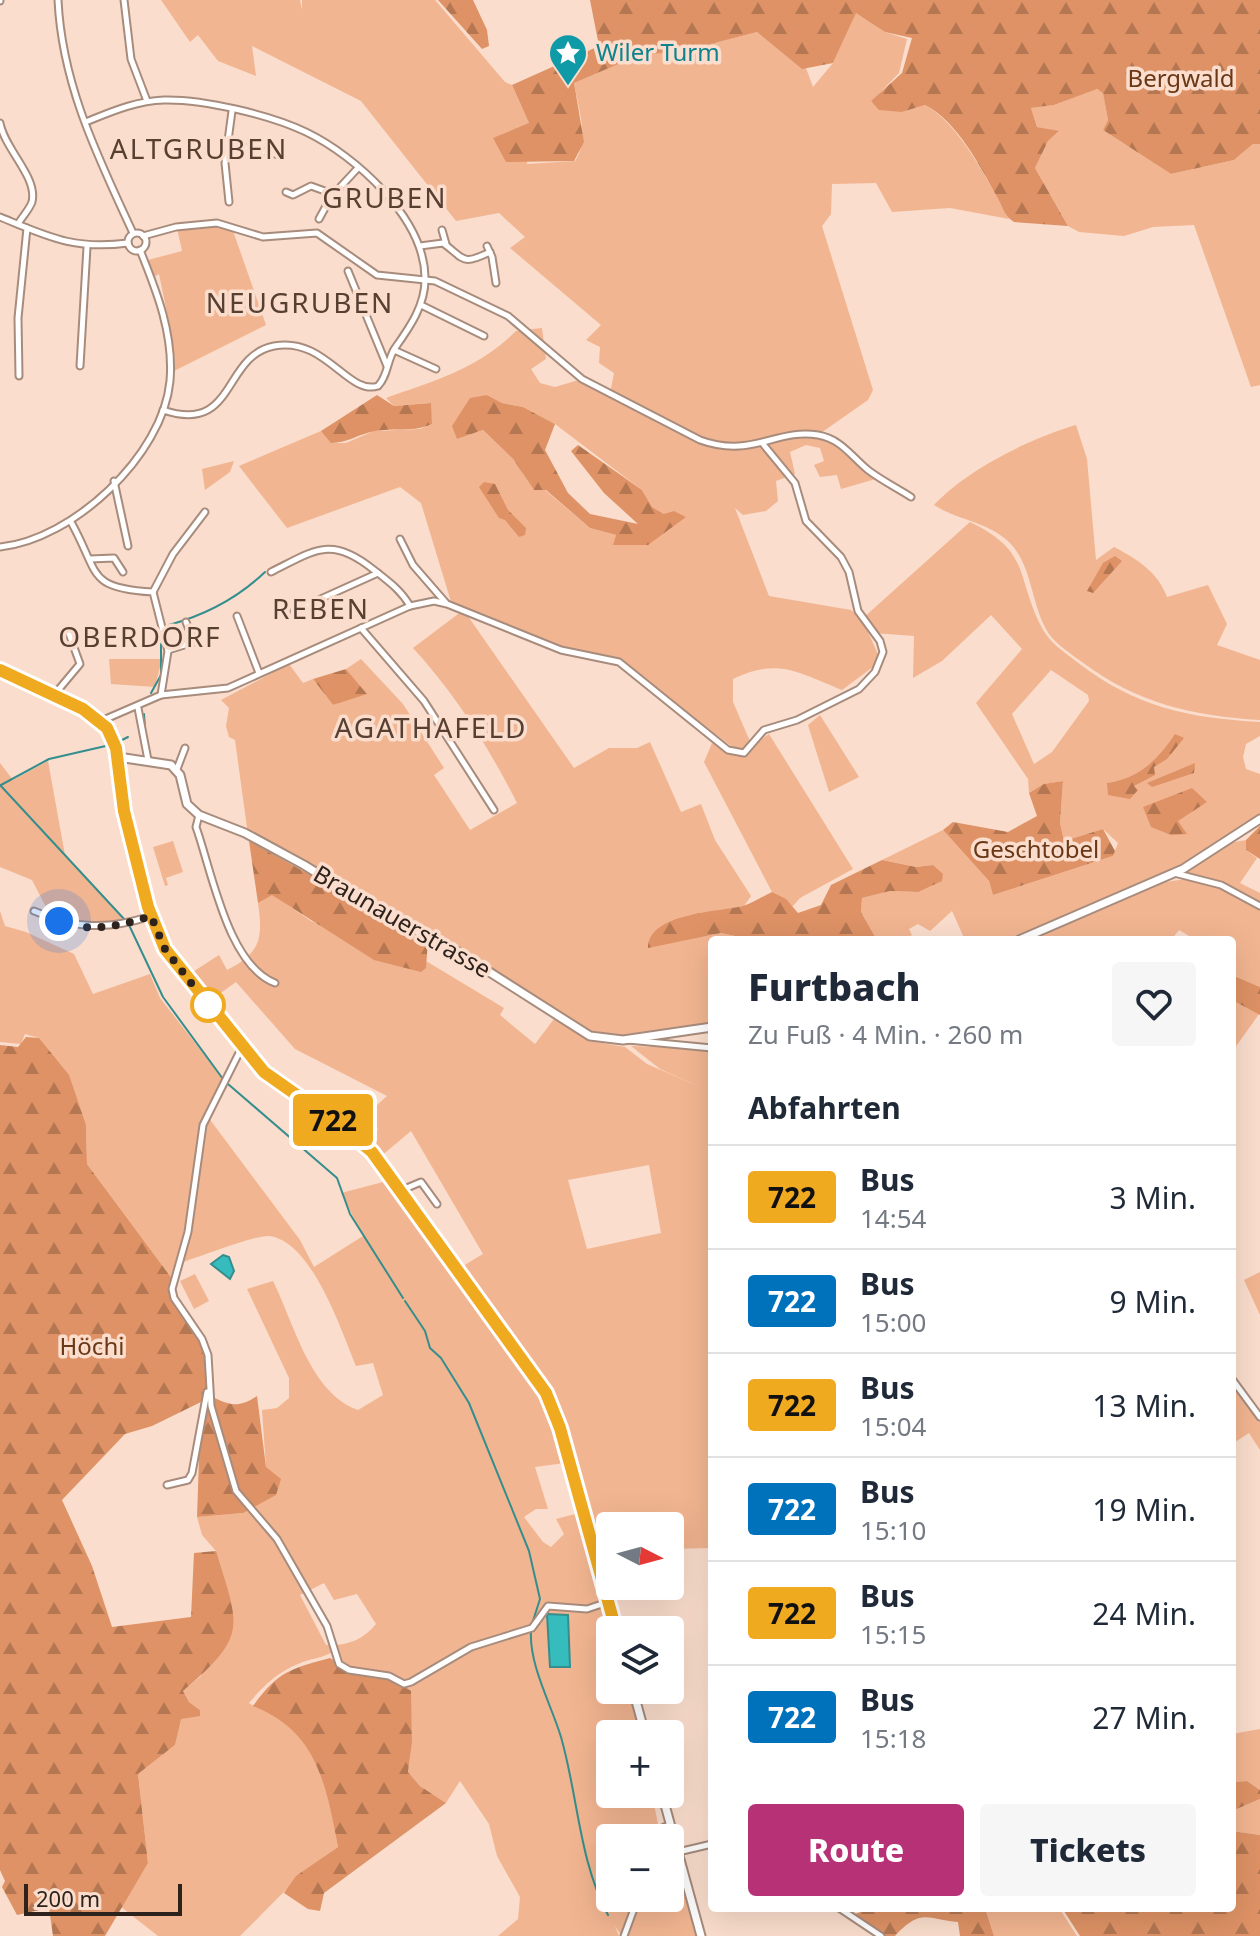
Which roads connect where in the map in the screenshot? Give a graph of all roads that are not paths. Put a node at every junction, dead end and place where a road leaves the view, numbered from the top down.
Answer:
1 (58, 0) edge
2 (124, 0) edge
3 (147, 101) junction
4 (232, 111) junction
5 (88, 121) junction
6 (0, 123) edge
7 (226, 143) junction
8 (280, 155) dead end
9 (357, 169) junction
10 (286, 192) dead end
11 (333, 194) junction
12 (229, 202) dead end
13 (0, 217) edge
14 (319, 219) dead end
15 (18, 224) junction
16 (27, 228) junction
17 (442, 230) dead end
18 (133, 233) junction
19 (143, 236) junction
20 (128, 243) junction
21 (446, 244) junction
22 (420, 246) junction
23 (87, 247) junction
24 (140, 250) junction
25 (348, 271) dead end
26 (426, 279) junction
27 (496, 283) dead end
28 (421, 305) junction
29 (484, 336) dead end
30 (394, 350) junction
31 (80, 366) dead end
32 (387, 366) junction
33 (436, 369) dead end
34 (19, 376) dead end
35 (163, 410) junction
36 (763, 444) junction
37 (114, 481) junction
38 (911, 497) dead end
39 (205, 512) dead end
40 (71, 522) junction
41 (400, 539) dead end
42 (128, 546) dead end
43 (0, 547) edge
44 (90, 559) junction
45 (123, 572) dead end
46 (271, 572) dead end
47 (378, 573) junction
48 (153, 592) junction
49 (447, 604) junction
50 (410, 606) junction
51 (294, 611) dead end
52 (237, 616) dead end
53 (186, 622) dead end
54 (361, 628) junction
55 (68, 631) dead end
56 (168, 650) junction
57 (0, 670) edge
58 (259, 673) junction
59 (54, 695) junction
60 (161, 695) junction
61 (138, 708) junction
62 (101, 721) junction
63 (185, 748) dead end
64 (118, 757) junction
65 (148, 760) junction
66 (177, 769) junction
67 (494, 810) dead end
68 (199, 815) junction
69 (1260, 819) edge
70 (1174, 873) junction
71 (1260, 906) edge
72 (34, 911) dead end
73 (151, 916) junction
74 (1028, 936) edge
75 (275, 983) dead end
76 (708, 1028) edge
77 (627, 1039) junction
78 (242, 1047) junction
79 (708, 1048) edge
80 (402, 1190) junction
81 (437, 1204) dead end
82 (1236, 1384) edge
83 (209, 1387) junction
84 (1260, 1417) edge
85 (167, 1485) dead end
86 (608, 1602) junction
87 (612, 1616) edge
88 (708, 1845) edge
89 (684, 1851) edge
90 (684, 1874) edge
91 (633, 1912) edge
92 (845, 1912) edge
93 (624, 1936) edge
94 (701, 1936) edge
95 (881, 1936) edge

1 - 5 street
2 - 3 street
3 - 4 street
3 - 5 street
4 - 7 street
4 - 9 street
5 - 18 street
6 - 15 street
7 - 8 street
7 - 12 street
9 - 11 street
9 - 22 street
10 - 11 street
11 - 14 street
13 - 15 street
15 - 16 street
16 - 23 street
16 - 34 street
17 - 21 street
18 - 19 street
18 - 20 street
19 - 24 street
19 - 26 street
20 - 23 street
20 - 24 street
21 - 22 street
21 - 27 street
22 - 26 street
23 - 31 street
24 - 35 street
25 - 32 street
26 - 28 street
26 - 36 street
28 - 29 street
28 - 30 street
30 - 32 street
30 - 33 street
32 - 35 street
35 - 37 street
36 - 38 street
36 - 49 street
37 - 40 street
37 - 42 street
39 - 48 street
40 - 43 street
40 - 44 street
41 - 49 street
44 - 45 street
44 - 48 street
46 - 47 street
47 - 50 street
47 - 51 street
48 - 56 street
49 - 50 street
50 - 54 street
52 - 58 street
53 - 56 street
54 - 58 street
54 - 67 street
55 - 59 street
56 - 60 street
57 - 59 main road
58 - 60 street
59 - 62 main road
60 - 61 street
61 - 62 street
61 - 65 street
62 - 64 main road
63 - 66 street
64 - 65 main road
64 - 73 main road
65 - 66 main road
66 - 68 main road
68 - 75 street
68 - 77 main road, Braunauerstrasse
69 - 70 main road
70 - 71 street
70 - 74 main road
72 - 73 street
73 - 78 main road
76 - 77 main road, Braunauerstrasse
77 - 79 street
78 - 80 main road
78 - 83 street
80 - 81 street
80 - 86 main road
82 - 84 street
83 - 85 street
83 - 86 street
86 - 87 main road
88 - 89 street
90 - 94 main road
91 - 93 street
92 - 95 street

